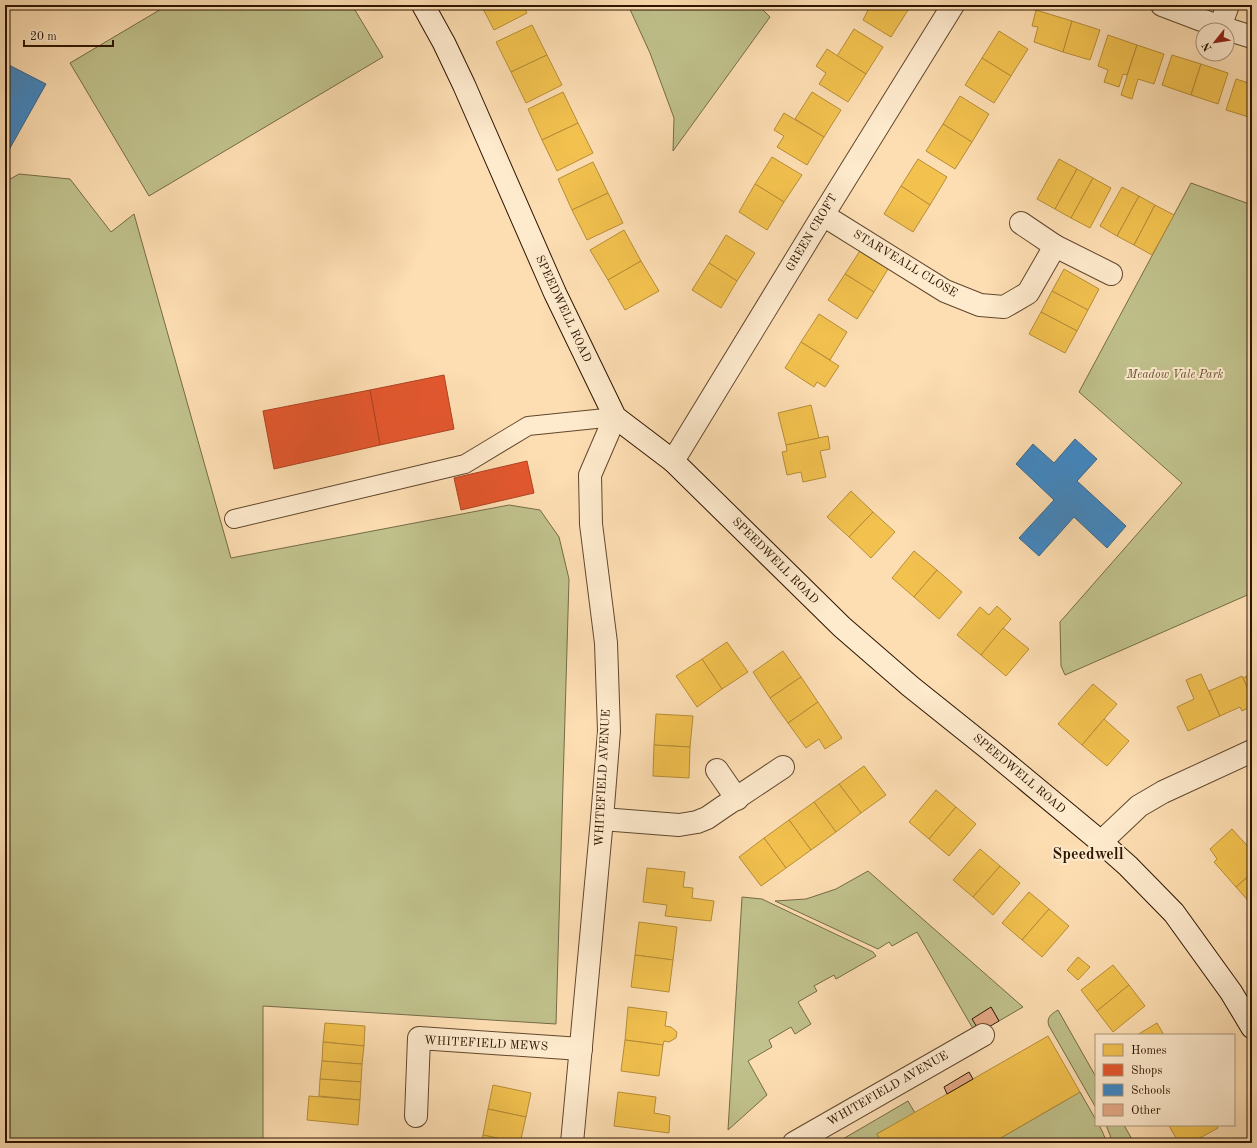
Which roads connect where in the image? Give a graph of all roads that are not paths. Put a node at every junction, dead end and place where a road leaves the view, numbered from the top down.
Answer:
1 (423, 5) edge
2 (953, 5) edge
3 (1162, 5) edge
4 (1228, 5) edge
5 (1207, 22) edge
6 (1222, 22) edge
7 (1235, 32) edge
8 (1252, 37) edge
9 (823, 215) junction
10 (1021, 223) dead end
11 (1055, 246) junction
12 (1111, 274) dead end
13 (615, 417) junction
14 (673, 461) junction
15 (234, 519) dead end
16 (1252, 751) edge
17 (783, 766) dead end
18 (717, 770) dead end
19 (737, 798) junction
20 (602, 819) junction
21 (1101, 842) junction
22 (1252, 1028) edge
23 (982, 1035) dead end
24 (581, 1049) junction
25 (416, 1116) dead end
26 (572, 1143) edge
27 (794, 1143) edge

1 - 13 street, SPEEDWELL ROAD
2 - 9 street, GREEN CROFT
3 - 5 street
4 - 6 street
7 - 8 street
9 - 11 street, STARVEALL CLOSE
9 - 14 street, GREEN CROFT
10 - 11 street
11 - 12 street
13 - 14 street, SPEEDWELL ROAD
13 - 15 lane
13 - 20 street, WHITEFIELD AVENUE
14 - 21 street, SPEEDWELL ROAD
16 - 21 street
17 - 19 street
18 - 19 street
19 - 20 street
20 - 24 street, WHITEFIELD AVENUE
21 - 22 street, SPEEDWELL ROAD
23 - 27 street, WHITEFIELD AVENUE
24 - 25 street, WHITEFIELD MEWS
24 - 26 street, WHITEFIELD AVENUE

